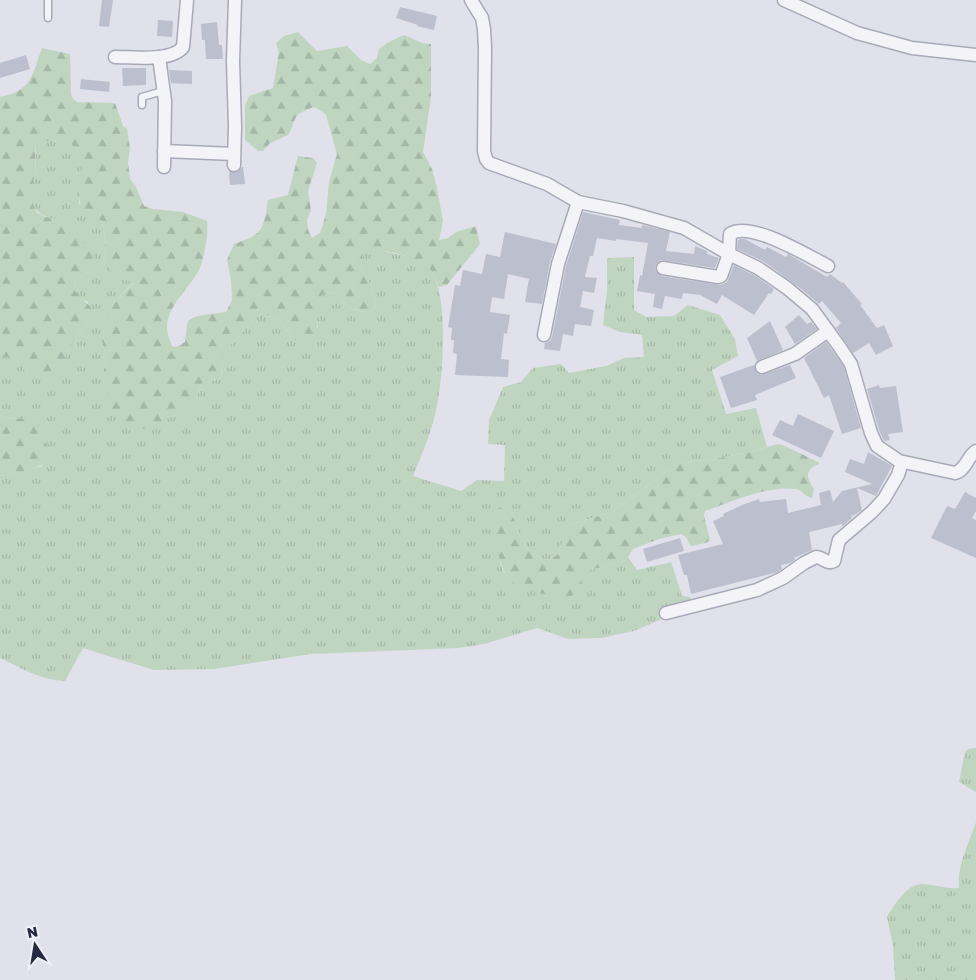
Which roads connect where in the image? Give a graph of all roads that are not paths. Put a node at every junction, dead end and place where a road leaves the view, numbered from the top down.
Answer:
1 (48, 0) edge
2 (187, 0) edge
3 (235, 0) edge
4 (471, 0) edge
5 (784, 0) edge
6 (48, 18) dead end
7 (976, 55) edge
8 (159, 57) junction
9 (115, 58) dead end
10 (163, 91) junction
11 (142, 106) dead end
12 (164, 151) junction
13 (164, 167) dead end
14 (578, 202) junction
15 (729, 254) junction
16 (828, 266) dead end
17 (663, 268) dead end
18 (828, 331) junction
19 (544, 335) dead end
20 (762, 367) dead end
21 (976, 451) edge
22 (902, 462) junction
23 (666, 614) dead end

1 - 6 lane
2 - 8 street
3 - 12 street
4 - 14 street
5 - 7 street
8 - 9 street
8 - 10 street
10 - 11 lane
10 - 12 street
12 - 13 street
14 - 15 street
14 - 19 street
15 - 16 street
15 - 17 street
15 - 18 street
18 - 20 street
18 - 22 street
21 - 22 street
22 - 23 street

